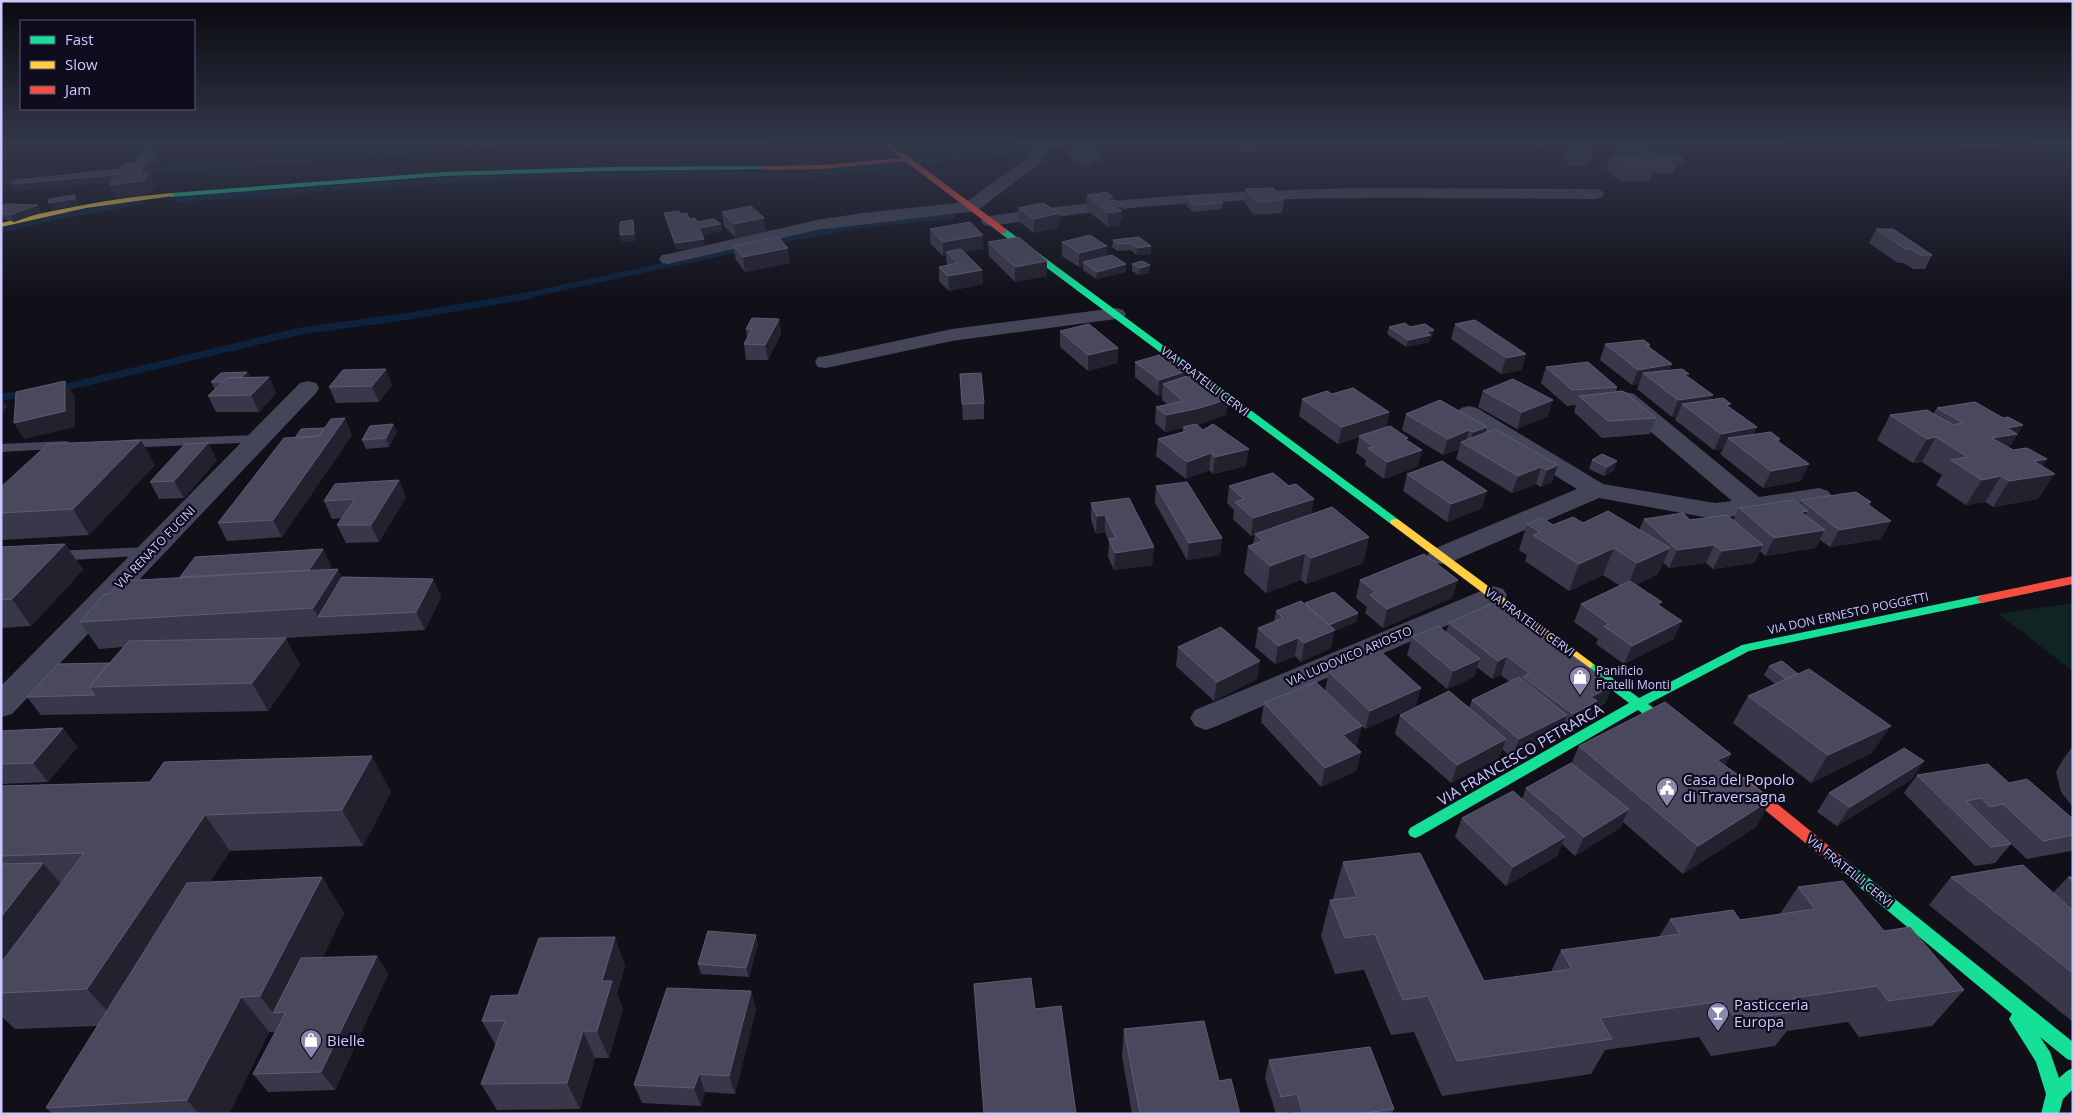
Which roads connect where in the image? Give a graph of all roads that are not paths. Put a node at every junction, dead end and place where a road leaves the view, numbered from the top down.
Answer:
1 (168, 195) edge
2 (955, 195) edge
3 (987, 195) edge
4 (1287, 195) edge
5 (971, 207) junction
6 (990, 221) junction
7 (1, 225) edge
8 (668, 259) dead end
9 (1116, 314) junction
10 (826, 362) dead end
11 (1608, 384) edge
12 (308, 388) dead end
13 (1469, 413) dead end
14 (259, 439) junction
15 (110, 444) edge
16 (81, 445) edge
17 (1, 448) edge
18 (1596, 490) junction
19 (1818, 496) edge
20 (1753, 505) junction
21 (150, 552) junction
22 (1441, 556) junction
23 (41, 557) edge
24 (2073, 580) edge
25 (1493, 595) junction
26 (1640, 703) junction
27 (1, 706) edge
28 (1206, 718) dead end
29 (1692, 744) edge
30 (1729, 773) edge
31 (1415, 832) dead end
32 (2005, 999) junction
33 (2073, 1053) edge
34 (2073, 1077) edge
35 (2055, 1094) junction
36 (2050, 1114) edge

1 - 7 street
2 - 5 street, VIA FRATELLI CERVI
3 - 5 street
4 - 6 street
5 - 6 street, VIA FRATELLI CERVI
5 - 8 street
6 - 9 street, VIA FRATELLI CERVI
9 - 10 street
9 - 22 street, VIA FRATELLI CERVI
11 - 20 street
12 - 14 street, VIA RENATO FUCINI
13 - 18 street
14 - 15 lane
14 - 21 street, VIA RENATO FUCINI
16 - 17 lane
18 - 20 street
18 - 22 street
19 - 20 street
21 - 23 lane
21 - 27 street, VIA RENATO FUCINI
22 - 25 street, VIA FRATELLI CERVI
24 - 26 street, VIA DON ERNESTO POGGETTI
25 - 26 street, VIA FRATELLI CERVI
25 - 28 street, VIA LUDOVICO ARIOSTO
26 - 29 street, VIA FRATELLI CERVI
26 - 31 street, VIA FRANCESCO PETRARCA
30 - 32 street, VIA FRATELLI CERVI
32 - 33 street, VIA FRATELLI CERVI
32 - 35 street, VIA FRATELLI CERVI
34 - 35 street
35 - 36 street

